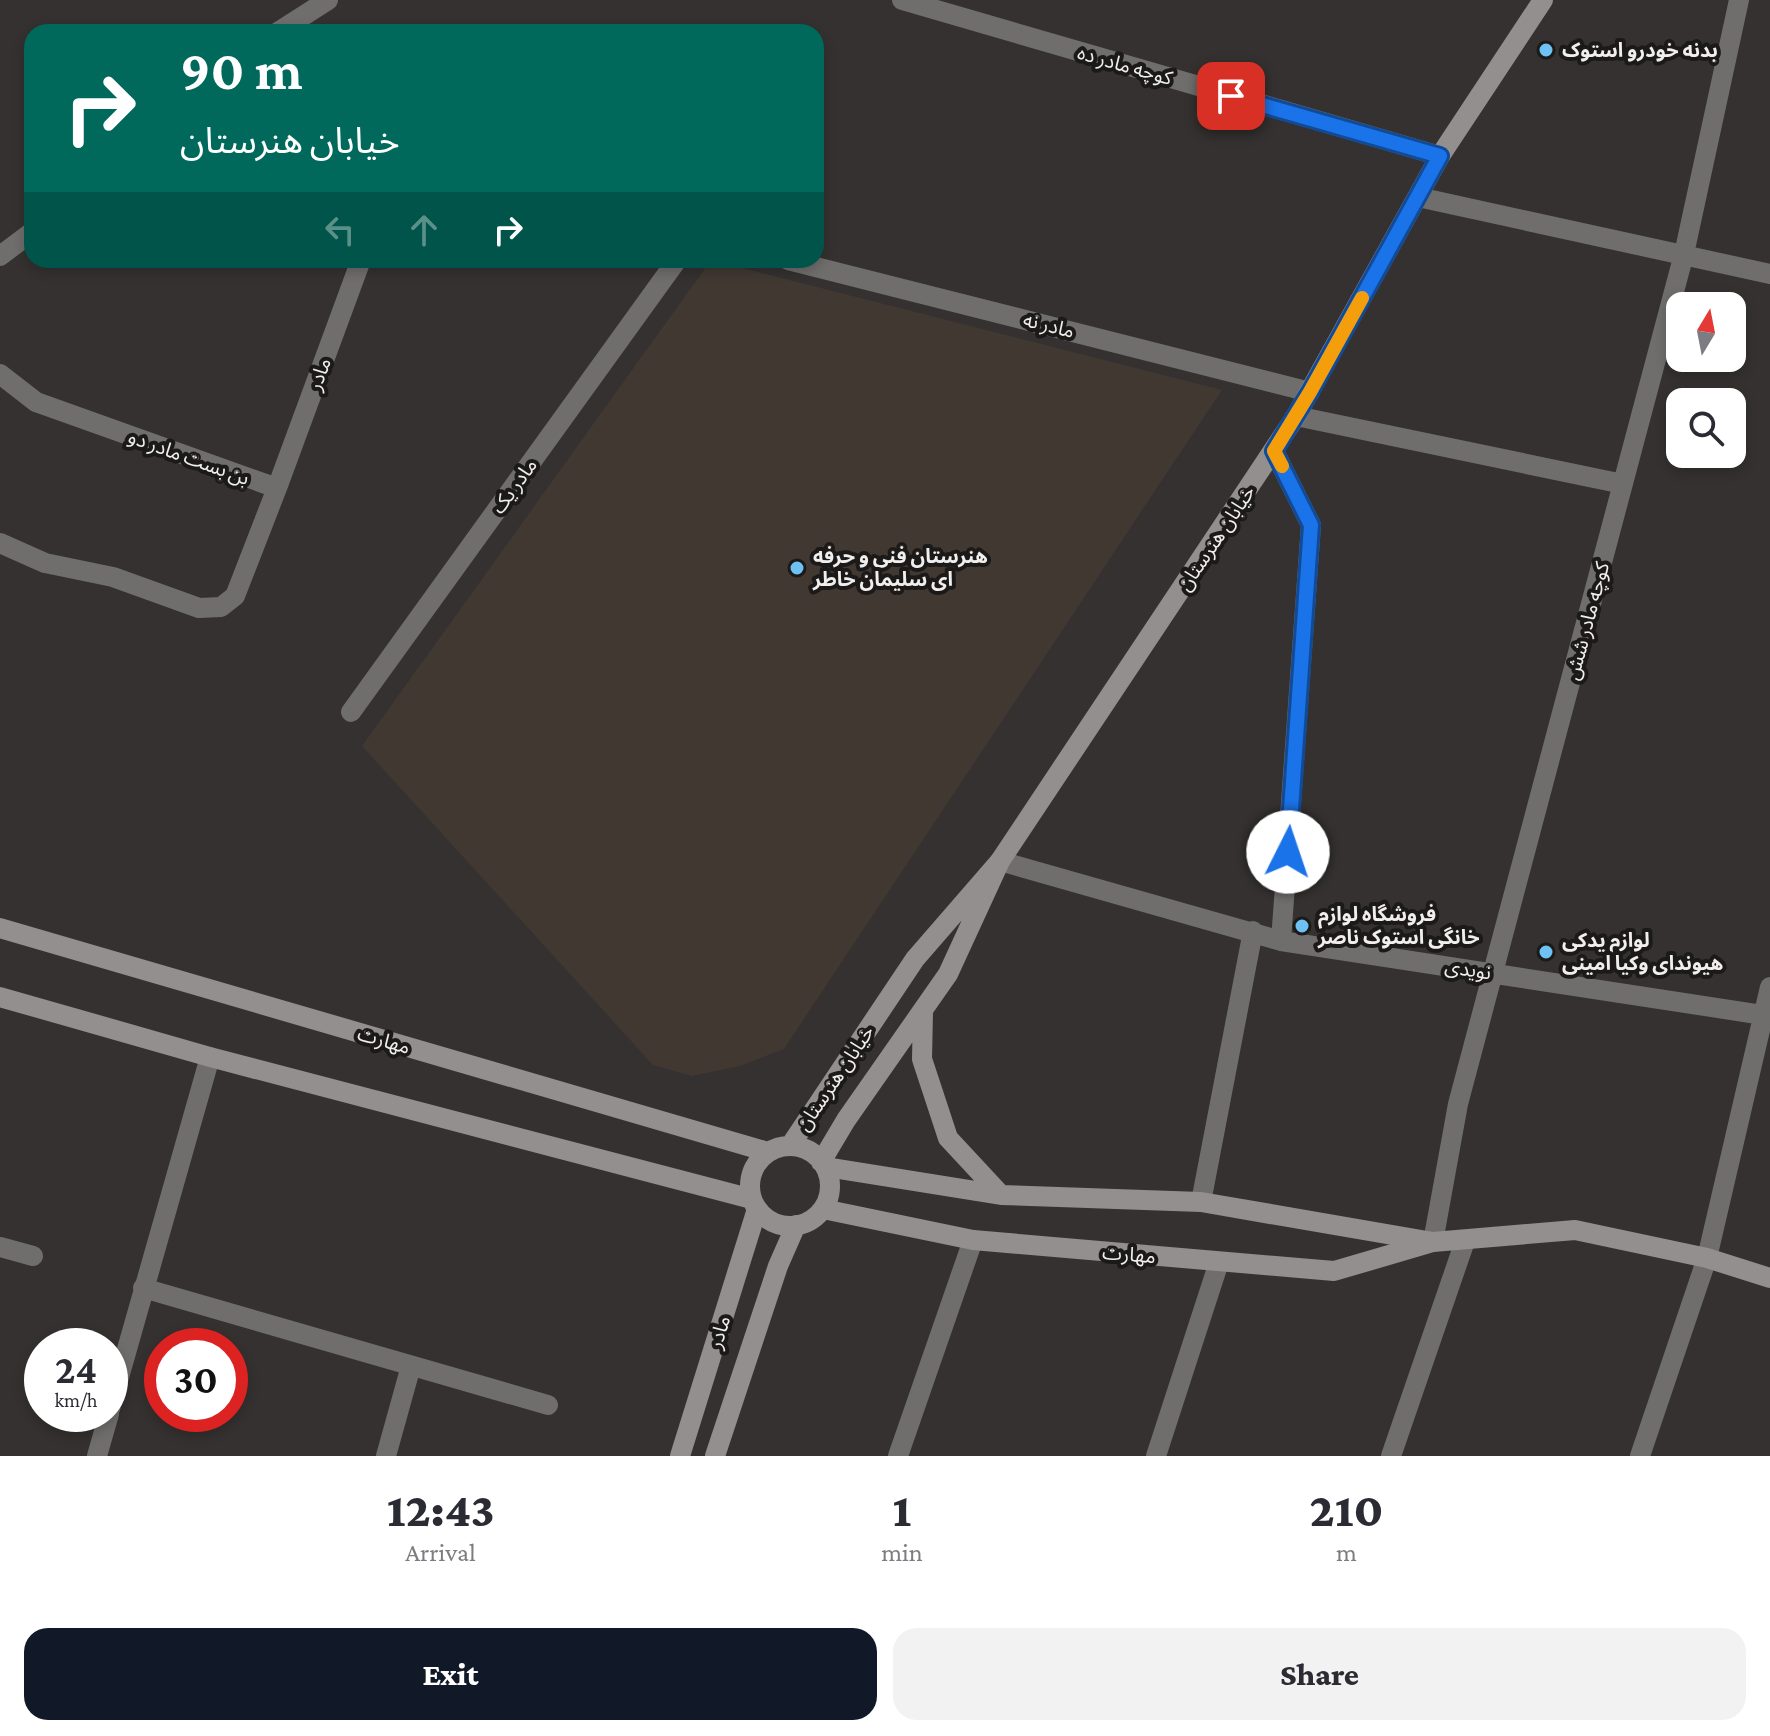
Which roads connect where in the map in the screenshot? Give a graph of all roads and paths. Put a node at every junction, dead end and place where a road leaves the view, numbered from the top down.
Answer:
1 (328, 0) edge
2 (902, 0) edge
3 (1543, 0) edge
4 (1739, 0) edge
5 (290, 24) edge
6 (1440, 156) junction
7 (1418, 197) junction
8 (24, 238) edge
9 (1684, 254) junction
10 (0, 256) edge
11 (358, 268) edge
12 (671, 268) edge
13 (820, 268) edge
14 (1770, 274) edge
15 (0, 374) edge
16 (1310, 392) junction
17 (1296, 416) junction
18 (1274, 451) junction
19 (1623, 484) junction
20 (277, 488) junction
21 (0, 543) edge
22 (351, 712) dead end
23 (1000, 861) junction
24 (0, 928) edge
25 (1253, 931) junction
26 (1281, 941) junction
27 (1495, 973) junction
28 (1770, 987) edge
29 (0, 997) edge
30 (923, 1011) junction
31 (1767, 1015) edge
32 (210, 1057) junction
33 (790, 1146) junction
34 (768, 1152) junction
35 (824, 1165) junction
36 (1001, 1195) junction
37 (1201, 1202) junction
38 (755, 1204) junction
39 (823, 1209) junction
40 (796, 1225) junction
41 (973, 1240) junction
42 (1465, 1241) junction
43 (1433, 1242) junction
44 (0, 1247) edge
45 (33, 1256) dead end
46 (1707, 1258) junction
47 (1219, 1262) junction
48 (1770, 1278) edge
49 (143, 1288) junction
50 (128, 1343) edge
51 (411, 1366) junction
52 (548, 1405) dead end
53 (104, 1432) edge
54 (97, 1456) edge
55 (386, 1456) edge
56 (680, 1456) edge
57 (715, 1456) edge
58 (898, 1456) edge
59 (1156, 1456) edge
60 (1391, 1456) edge
61 (1640, 1456) edge

1 - 5 street
2 - 6 street, کوچه مادر ده
3 - 6 main road, خیابان هنرستان
4 - 9 street, کوچه مادر شش
6 - 7 main road, خیابان هنرستان
7 - 9 street
7 - 16 main road, خیابان هنرستان
8 - 10 street
9 - 14 street
9 - 19 street, کوچه مادر شش
11 - 20 street, مادر
12 - 22 street, مادر یک
13 - 16 street, مادر نه
15 - 20 street, بن بست مادر دو
16 - 17 main road, خیابان هنرستان
17 - 18 main road, خیابان هنرستان
17 - 19 street
18 - 23 main road, خیابان هنرستان
18 - 26 street
19 - 27 street, کوچه مادر شش
20 - 21 street, بن بست مادر دو
23 - 25 street, نویدی
23 - 30 main road, خیابان هنرستان
23 - 33 main road, خیابان هنرستان
24 - 34 main road, مهارت
25 - 26 street, نویدی
25 - 37 street
26 - 27 street, نویدی
27 - 31 street, نویدی
27 - 43 street, کوچه مادر شش
28 - 31 street
29 - 32 main road
30 - 35 main road, خیابان هنرستان
30 - 36 main road
31 - 46 street
32 - 38 main road
32 - 49 street
33 - 34 main road
33 - 35 main road
34 - 38 main road
35 - 36 main road, مهارت
35 - 39 main road
36 - 37 main road, مهارت
37 - 43 main road, مهارت
38 - 40 main road
38 - 56 main road, مادر
39 - 40 main road
39 - 41 main road, مهارت
40 - 57 main road, مادر
41 - 47 main road, مهارت
41 - 58 street
42 - 43 main road, مهارت
42 - 46 main road, مهارت
42 - 60 street
43 - 47 main road, مهارت
44 - 45 street
46 - 48 main road, مهارت
46 - 61 street
47 - 59 street
49 - 50 street
49 - 51 street
51 - 52 street
51 - 55 street
53 - 54 street

